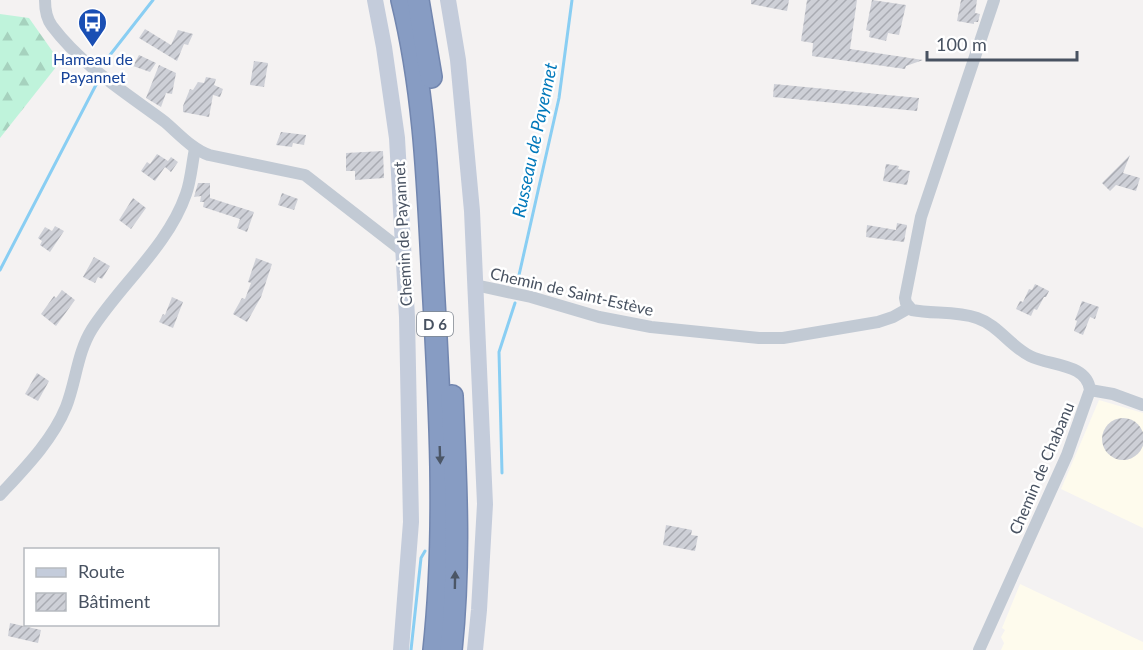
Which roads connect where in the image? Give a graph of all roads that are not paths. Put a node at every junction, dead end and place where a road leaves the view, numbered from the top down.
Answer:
1 (45, 0) edge
2 (375, 0) edge
3 (402, 0) edge
4 (418, 0) edge
5 (448, 0) edge
6 (994, 0) edge
7 (195, 149) junction
8 (404, 252) junction
9 (475, 285) junction
10 (909, 308) junction
11 (1090, 390) junction
12 (1143, 405) edge
13 (0, 495) edge
14 (451, 646) edge
15 (401, 650) edge
16 (434, 650) edge
17 (475, 650) edge
18 (979, 650) edge

1 - 7 street
2 - 8 street, Chemin de Payannet
3 -> 16 highway, D 6
14 -> 4 highway, D 6
5 - 9 street
6 - 10 street
7 - 8 street
7 - 13 street
8 - 15 street, Chemin de Payannet
9 - 10 street, Chemin de Saint-Estève
9 - 17 street
10 - 11 street, Chemin de Chabanu
11 - 12 street
11 - 18 street, Chemin de Chabanu

